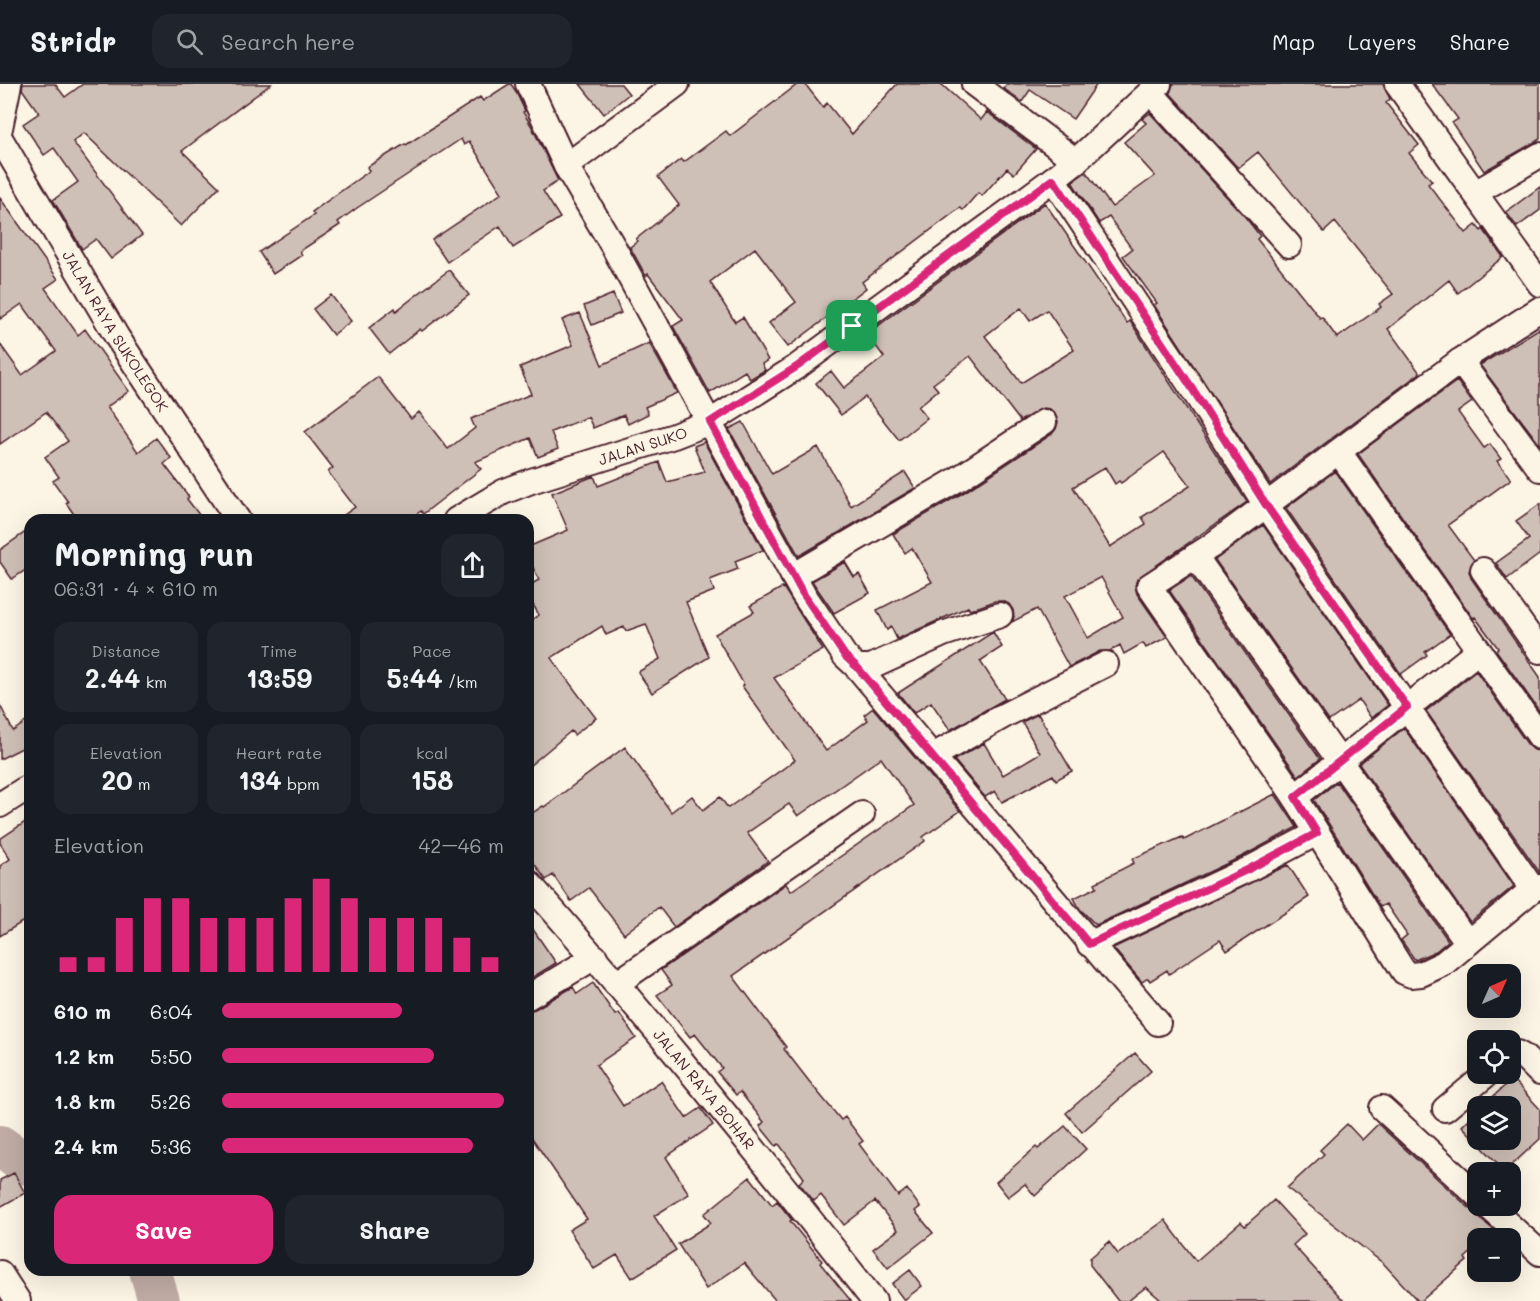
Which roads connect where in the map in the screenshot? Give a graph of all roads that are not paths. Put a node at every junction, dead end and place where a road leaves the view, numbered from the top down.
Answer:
1 (9, 84) edge
2 (528, 84) edge
3 (677, 84) edge
4 (974, 84) edge
5 (1397, 84) edge
6 (1155, 89) edge
7 (0, 128) edge
8 (0, 138) edge
9 (1540, 155) edge
10 (1077, 161) junction
11 (566, 166) junction
12 (1053, 179) junction
13 (1475, 193) junction
14 (1289, 245) dead end
15 (1540, 284) edge
16 (1540, 309) edge
17 (1460, 361) junction
18 (710, 422) junction
19 (1044, 422) dead end
20 (1339, 452) junction
21 (1540, 469) edge
22 (1266, 505) junction
23 (234, 514) edge
24 (466, 514) edge
25 (1195, 556) junction
26 (1483, 570) dead end
27 (793, 576) junction
28 (1000, 615) dead end
29 (1478, 651) junction
30 (1540, 651) edge
31 (1106, 664) dead end
32 (857, 667) junction
33 (1407, 707) junction
34 (1540, 737) edge
35 (933, 756) junction
36 (1341, 761) junction
37 (24, 790) edge
38 (1295, 797) junction
39 (0, 805) edge
40 (862, 814) dead end
41 (1317, 833) junction
42 (1537, 888) edge
43 (534, 889) edge
44 (1468, 943) junction
45 (1089, 944) junction
46 (595, 957) junction
47 (616, 984) junction
48 (534, 993) edge
49 (1158, 1023) dead end
50 (1521, 1056) edge
51 (1540, 1072) edge
52 (1475, 1084) edge
53 (1382, 1108) dead end
54 (1444, 1109) dead end
55 (1467, 1187) edge
56 (1499, 1216) edge
57 (1540, 1253) edge
58 (0, 1273) edge
59 (18, 1301) edge
60 (874, 1301) edge

1 - 7 street
2 - 11 street
3 - 11 street
4 - 10 street
5 - 13 street
6 - 10 street, JALAN SUKO
6 - 14 street
8 - 23 street, JALAN RAYA SUKOLEGOK
9 - 13 street
10 - 12 street, JALAN SUKO
11 - 18 street
12 - 18 street, JALAN SUKO
12 - 22 street
13 - 15 street
16 - 17 street
17 - 20 street
17 - 21 street
18 - 24 street, JALAN SUKO
18 - 27 street
19 - 27 street
20 - 22 street
20 - 29 street
22 - 25 street
22 - 33 street
25 - 36 street
25 - 38 street
26 - 30 street
27 - 32 street
28 - 32 street
29 - 33 street
29 - 34 street
31 - 35 street
32 - 35 street
33 - 36 street
33 - 42 street
35 - 45 street
36 - 38 street
36 - 44 street
37 - 39 street
38 - 41 street
40 - 47 street
41 - 44 street
41 - 45 street
42 - 44 street
43 - 46 street, JALAN RAYA BOHAR
45 - 49 street
46 - 47 street, JALAN RAYA BOHAR
46 - 48 street
47 - 60 street, JALAN RAYA BOHAR
50 - 51 street
52 - 54 street
53 - 55 street
56 - 57 street
58 - 59 street

